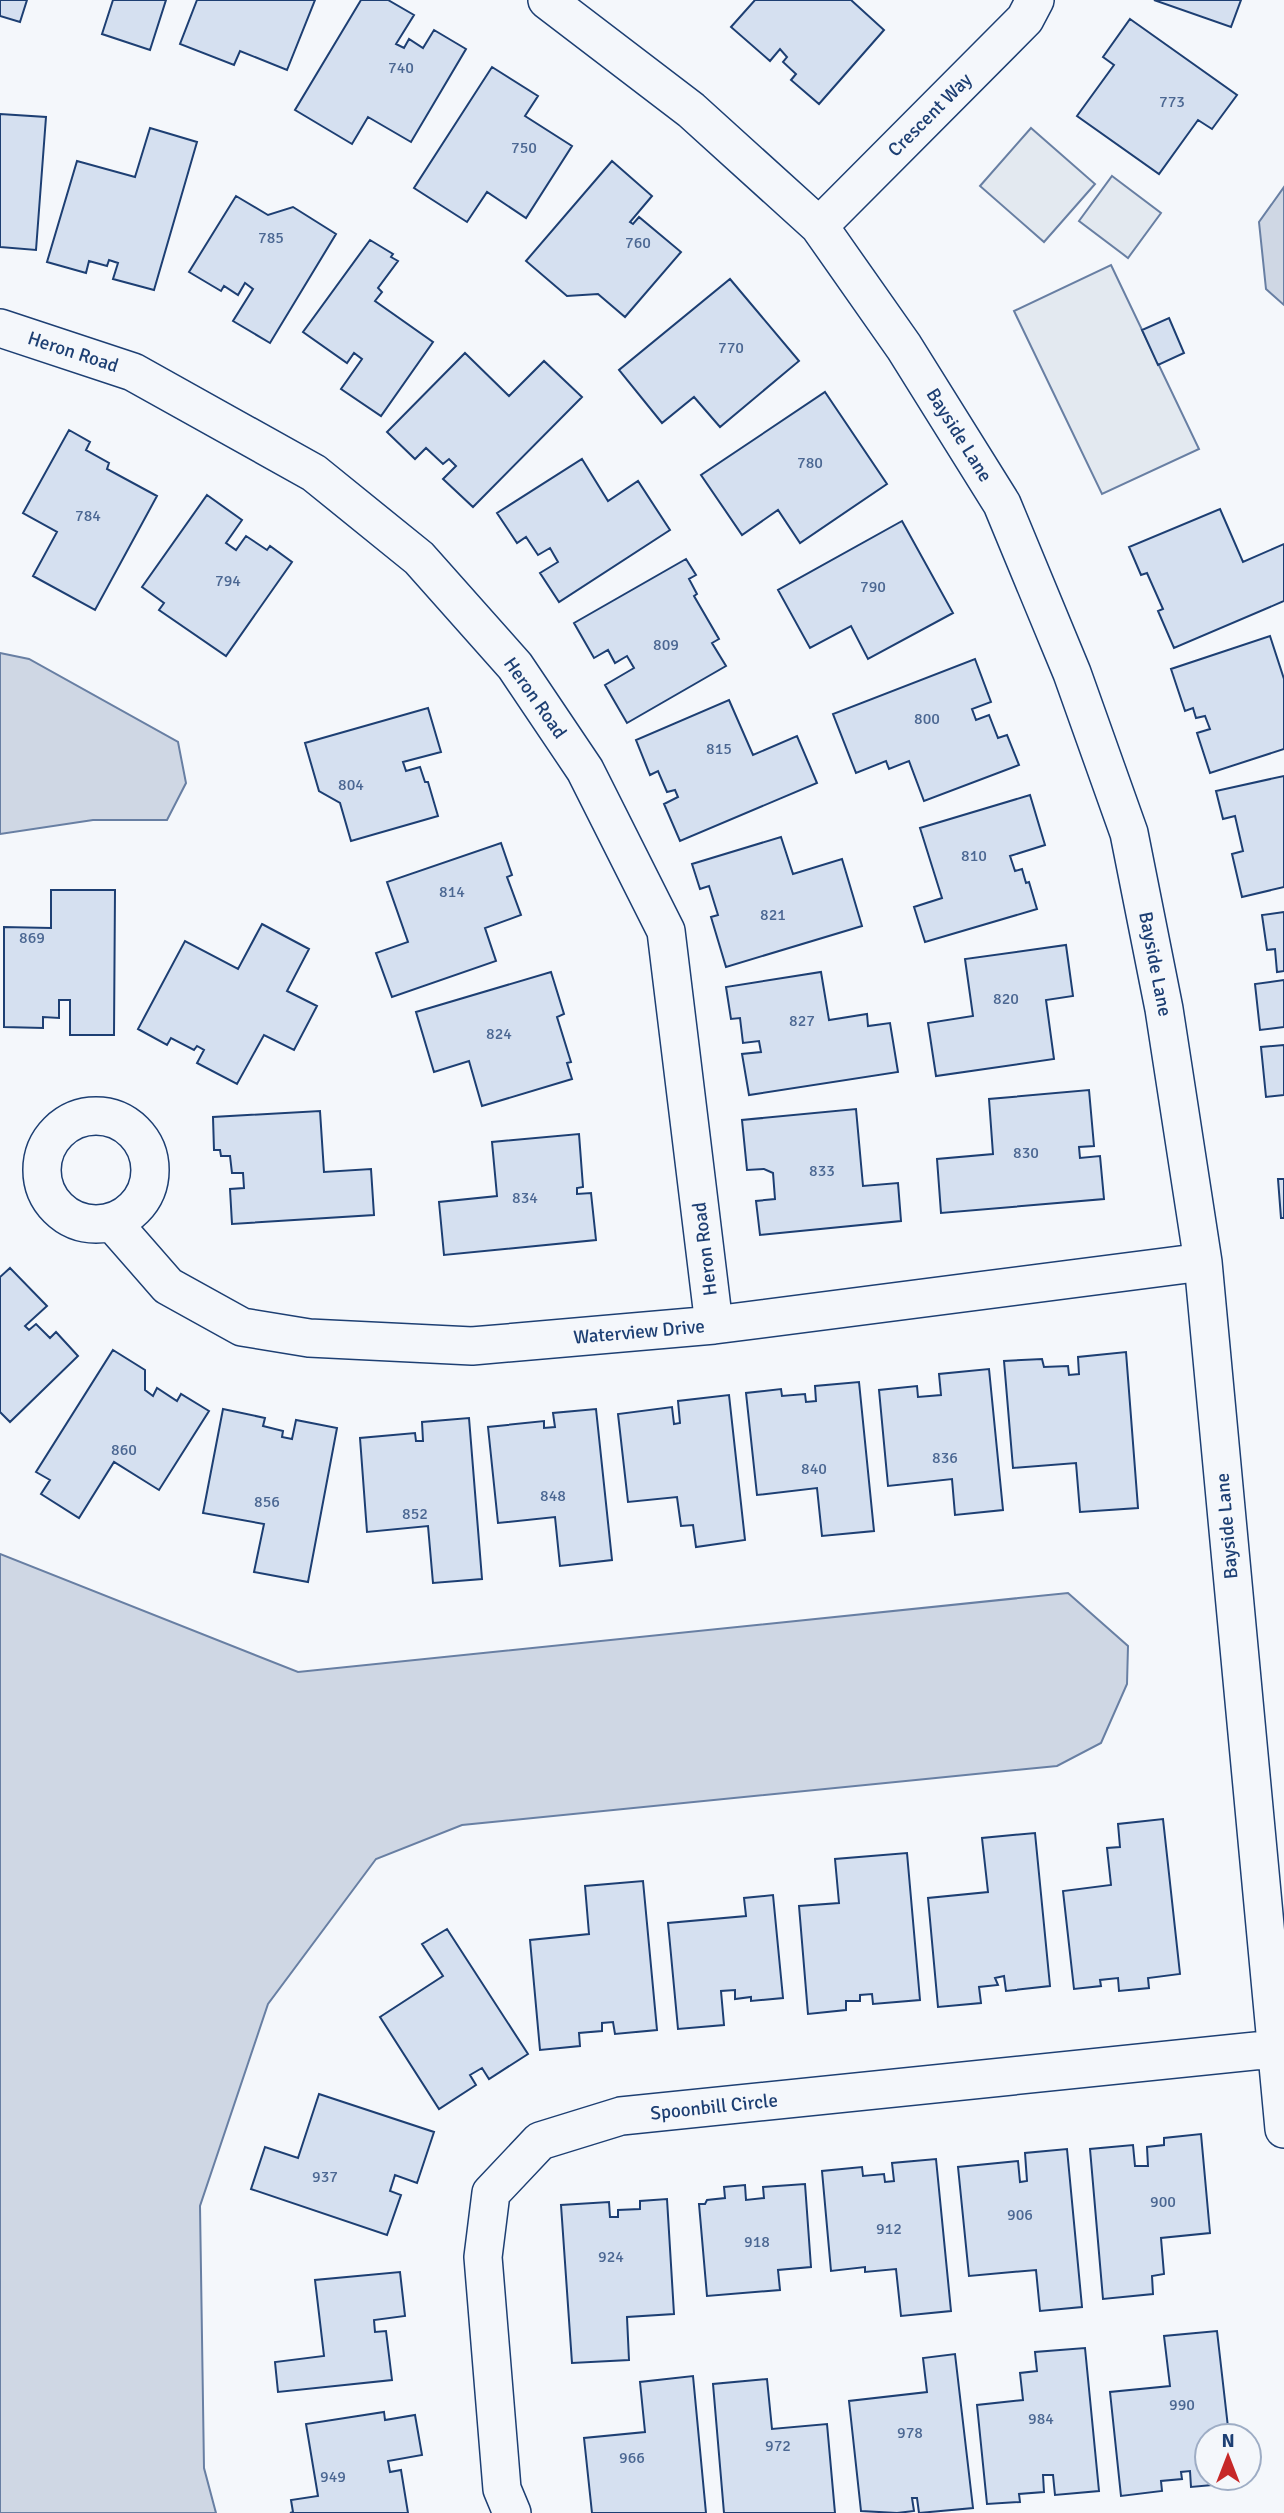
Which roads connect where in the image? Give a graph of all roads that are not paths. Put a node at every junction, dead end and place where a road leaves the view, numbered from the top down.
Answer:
1 (547, 0) edge
2 (1035, 0) edge
3 (819, 226) junction
4 (0, 328) edge
5 (112, 1222) dead end
6 (1203, 1262) junction
7 (714, 1325) junction
8 (1280, 2049) edge
9 (1284, 2129) edge
10 (512, 2513) edge

1 - 3 street, Bayside Lane
2 - 3 street, Crescent Way
3 - 6 street, Bayside Lane
4 - 7 street, Heron Road
5 - 7 street, Waterview Drive
6 - 7 street, Waterview Drive
6 - 8 street, Bayside Lane
8 - 9 street, Bayside Lane
8 - 10 street, Spoonbill Circle

